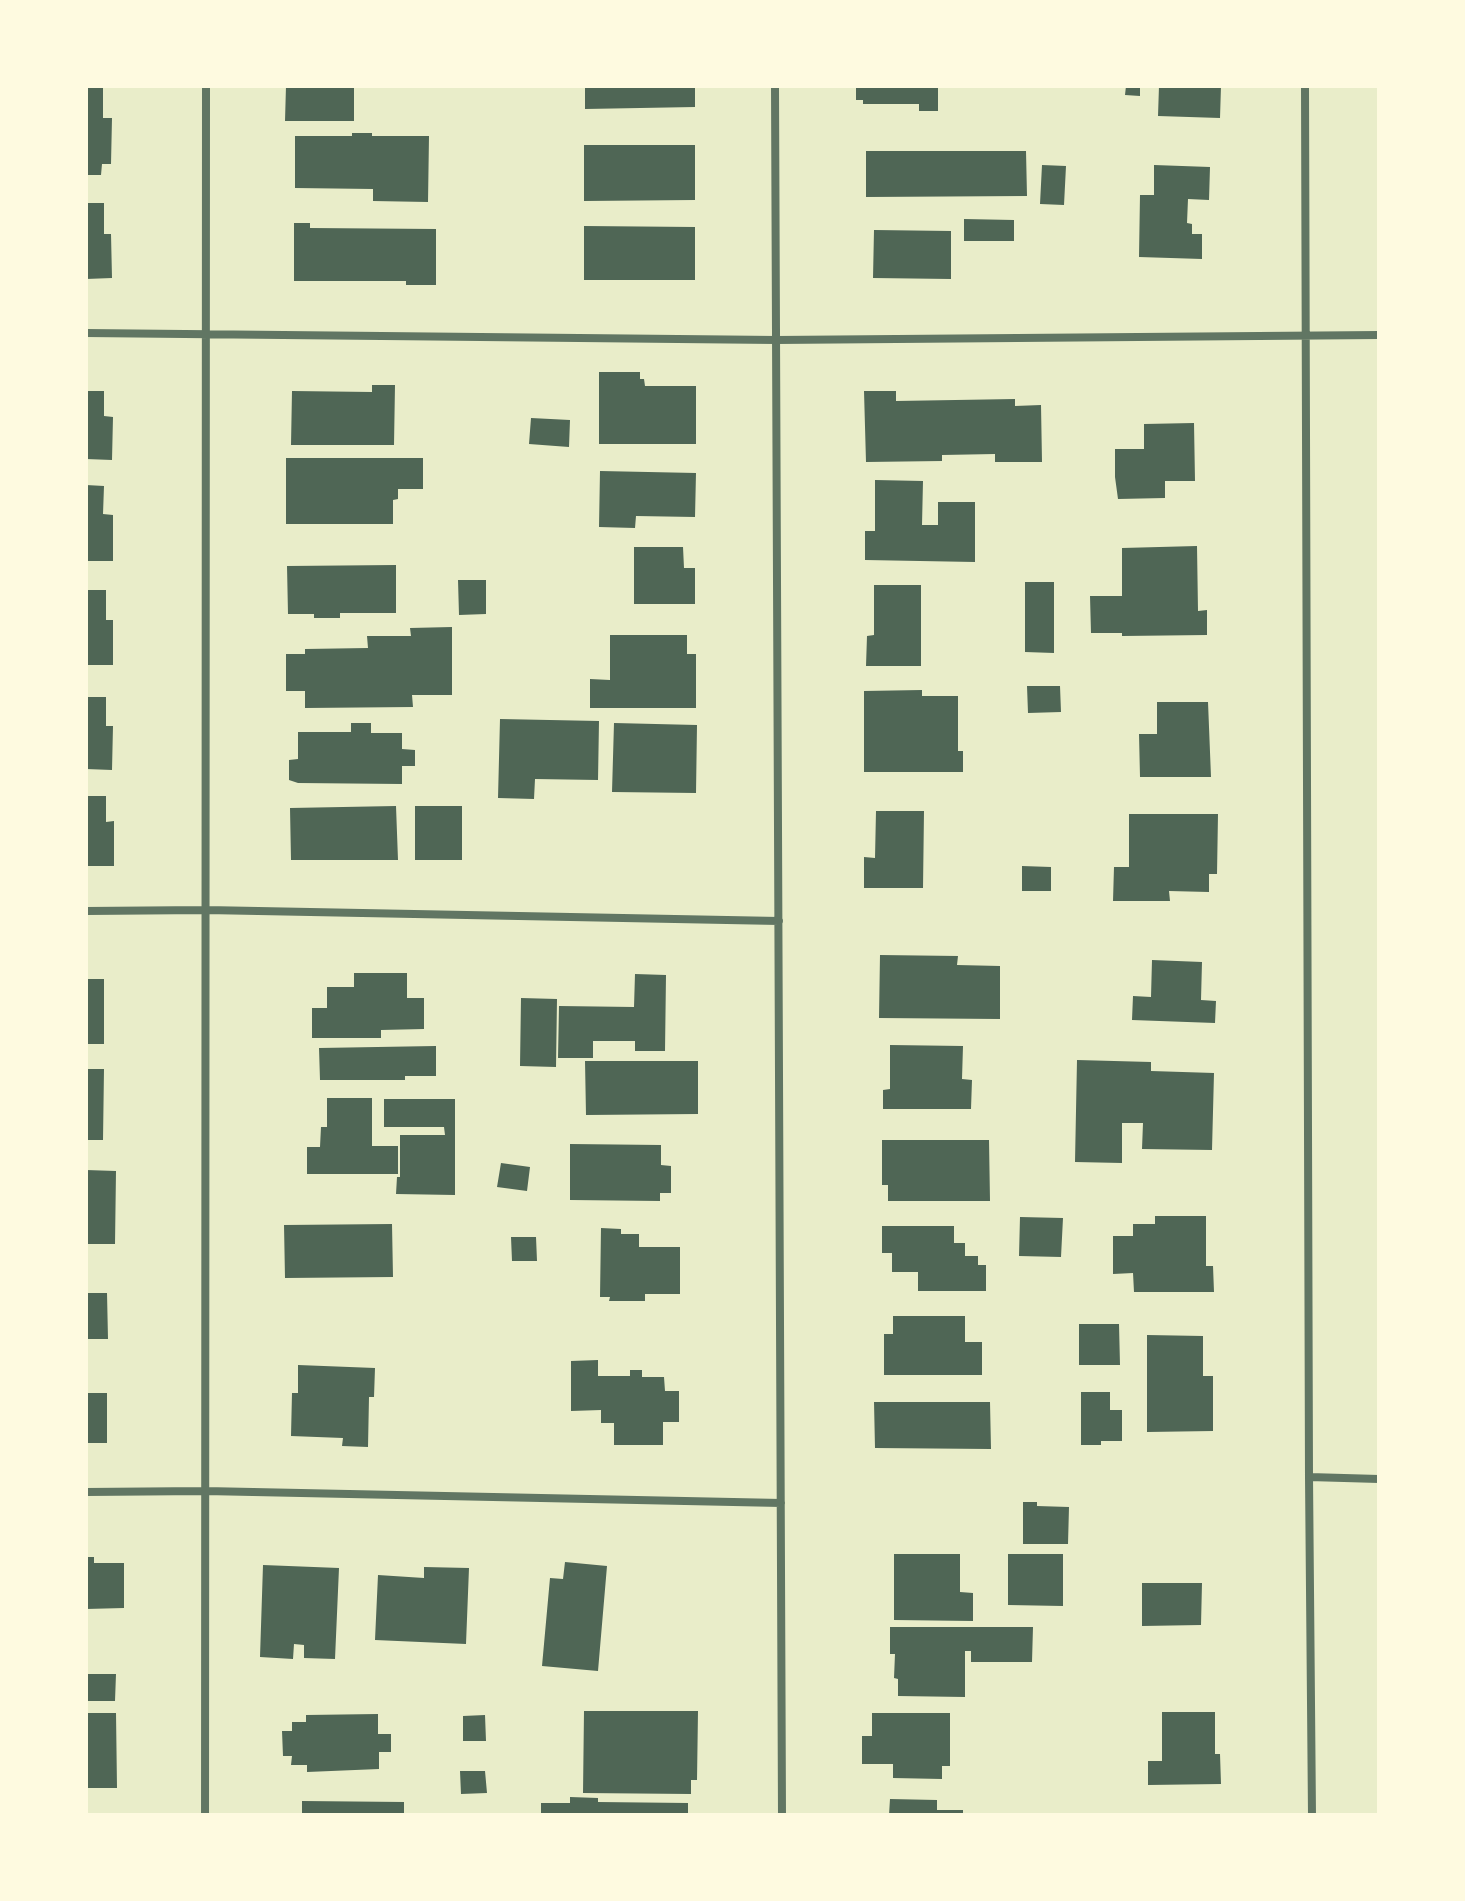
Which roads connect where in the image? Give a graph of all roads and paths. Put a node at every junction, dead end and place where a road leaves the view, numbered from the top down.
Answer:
1 (206, 86) edge
2 (775, 86) edge
3 (1305, 86) edge
4 (86, 333) edge
5 (206, 334) junction
6 (1307, 335) junction
7 (1379, 335) edge
8 (776, 340) junction
9 (206, 910) junction
10 (86, 911) edge
11 (779, 921) junction
12 (1309, 1477) junction
13 (1379, 1479) edge
14 (205, 1491) junction
15 (86, 1492) edge
16 (781, 1503) junction
17 (205, 1815) edge
18 (782, 1815) edge
19 (1312, 1815) edge

1 - 5 street
2 - 8 street
3 - 6 street
4 - 5 street
5 - 8 street
5 - 9 street
6 - 7 street
6 - 8 street
6 - 12 street
8 - 11 street
9 - 10 street
9 - 11 street
9 - 14 street
11 - 16 street
12 - 13 street
12 - 19 street
14 - 15 street
14 - 16 street
14 - 17 street
16 - 18 street

